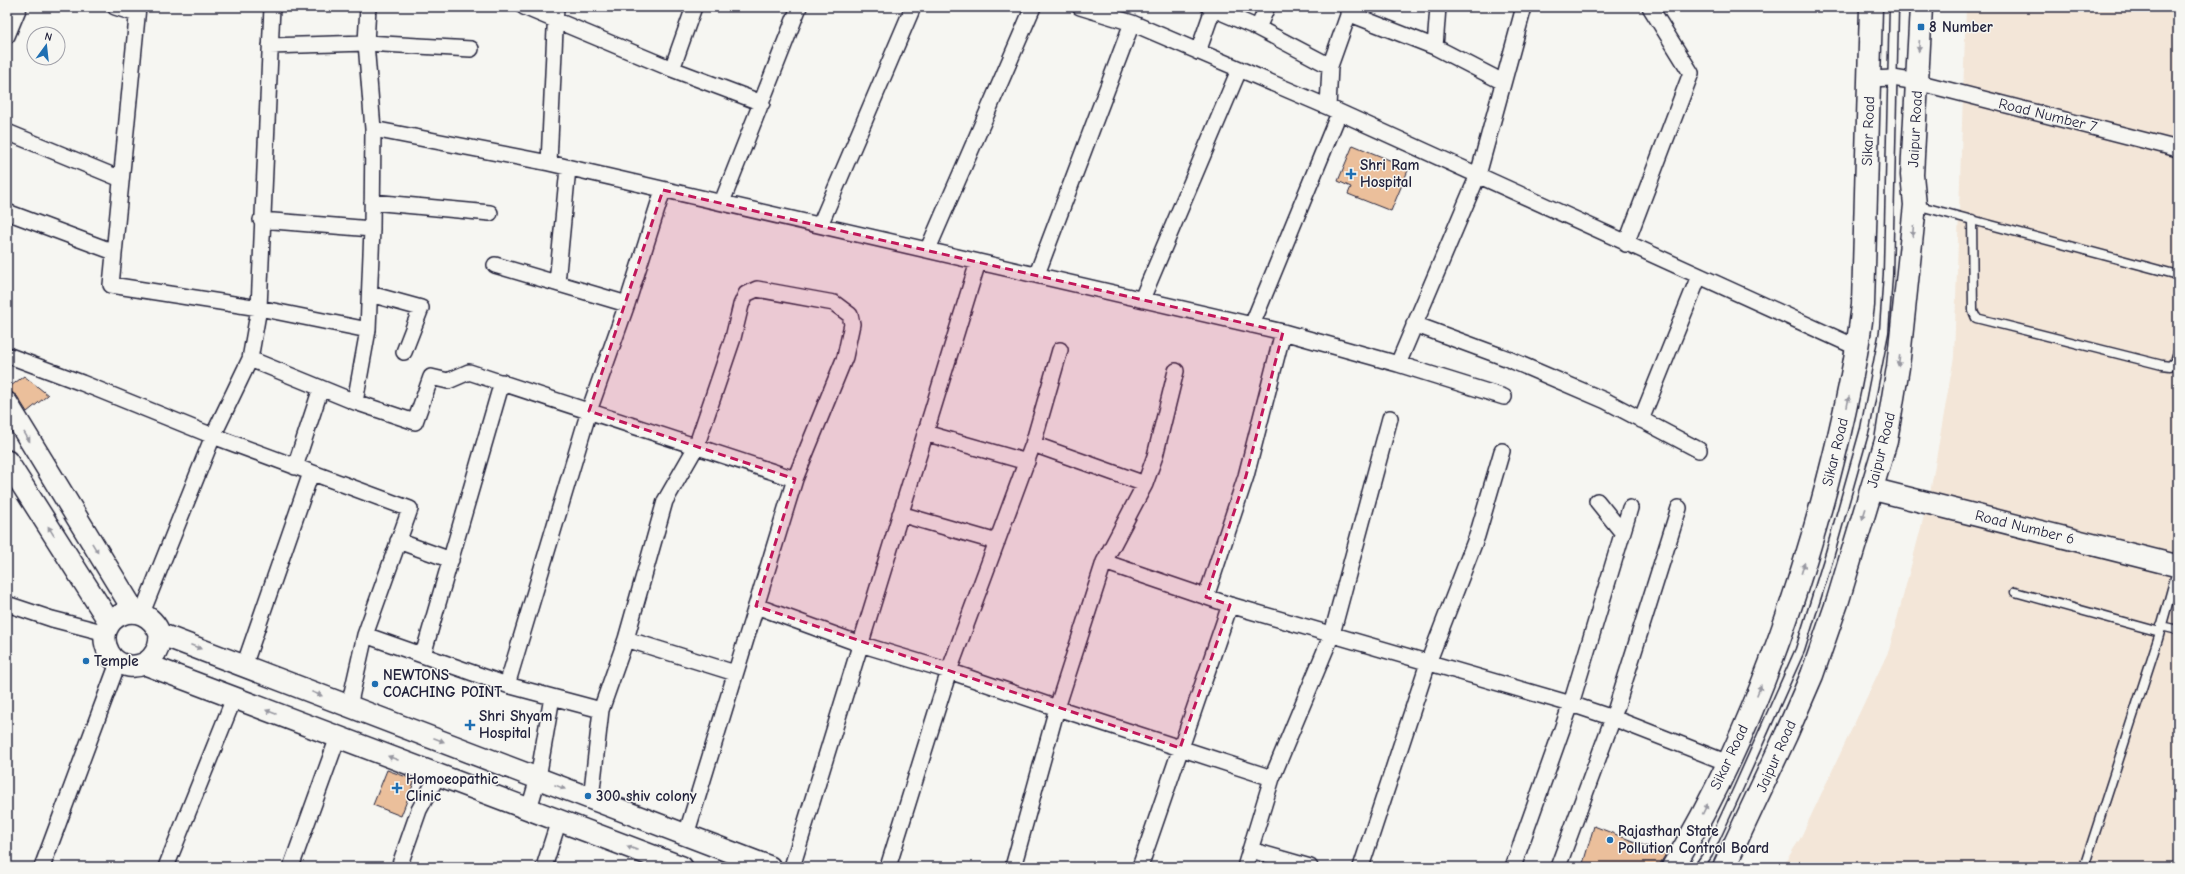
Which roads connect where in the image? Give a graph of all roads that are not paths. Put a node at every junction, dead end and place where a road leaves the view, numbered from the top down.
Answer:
1 (19, 7) edge
2 (115, 7) edge
3 (272, 7) edge
4 (368, 7) edge
5 (524, 7) edge
6 (694, 7) edge
7 (799, 7) edge
8 (913, 7) edge
9 (1033, 7) edge
10 (1080, 7) edge
11 (1267, 7) edge
12 (1438, 7) edge
13 (1650, 7) edge
14 (1871, 7) edge
15 (1894, 7) edge
16 (1921, 7) edge
17 (1211, 8) edge
18 (1522, 9) edge
19 (1349, 10) edge
20 (138, 11) edge
21 (556, 14) edge
22 (1132, 23) junction
23 (1258, 28) junction
24 (7, 36) edge
25 (366, 43) junction
26 (270, 46) junction
27 (1435, 47) junction
28 (471, 49) dead end
29 (1198, 52) junction
30 (1330, 66) junction
31 (672, 69) junction
32 (1239, 70) junction
33 (1893, 78) junction
34 (1869, 79) junction
35 (1503, 82) junction
36 (1917, 82) junction
37 (762, 103) junction
38 (1333, 110) junction
39 (373, 129) junction
40 (7, 132) edge
41 (2178, 149) edge
42 (549, 163) junction
43 (568, 168) junction
44 (1478, 176) junction
45 (121, 178) junction
46 (663, 190) junction
47 (372, 202) junction
48 (722, 202) junction
49 (1915, 205) junction
50 (7, 212) edge
51 (490, 213) dead end
52 (1972, 219) junction
53 (261, 220) junction
54 (820, 225) junction
55 (372, 228) junction
56 (1626, 244) junction
57 (928, 249) junction
58 (114, 252) junction
59 (978, 262) junction
60 (495, 265) dead end
61 (1037, 274) junction
62 (2178, 275) edge
63 (1699, 276) junction
64 (557, 284) junction
65 (370, 294) junction
66 (1142, 299) junction
67 (627, 304) junction
68 (259, 308) junction
69 (1414, 324) junction
70 (1252, 325) junction
71 (368, 330) junction
72 (1283, 332) junction
73 (1858, 348) junction
74 (1060, 350) dead end
75 (404, 352) dead end
76 (2178, 352) edge
77 (7, 355) edge
78 (250, 360) junction
79 (1398, 364) junction
80 (1176, 371) dead end
81 (502, 382) junction
82 (321, 388) junction
83 (1504, 397) dead end
84 (355, 402) junction
85 (7, 403) edge
86 (589, 410) junction
87 (1390, 418) dead end
88 (1641, 420) junction
89 (924, 433) junction
90 (213, 436) junction
91 (1034, 444) junction
92 (696, 447) junction
93 (1699, 450) dead end
94 (1502, 451) dead end
95 (7, 461) edge
96 (1027, 462) junction
97 (295, 466) junction
98 (312, 473) junction
99 (795, 479) junction
100 (1145, 484) junction
101 (1872, 489) junction
102 (1597, 500) dead end
103 (1630, 508) dead end
104 (1679, 508) dead end
105 (900, 514) junction
106 (1622, 532) junction
107 (398, 541) junction
108 (997, 542) junction
109 (451, 560) junction
110 (1104, 562) junction
111 (2178, 566) edge
112 (2015, 592) dead end
113 (1206, 597) junction
114 (7, 604) edge
115 (756, 606) junction
116 (1230, 606) junction
117 (138, 612) junction
118 (108, 628) junction
119 (2160, 629) junction
120 (2178, 630) edge
121 (160, 634) junction
122 (365, 634) junction
123 (1332, 634) junction
124 (626, 639) junction
125 (860, 644) junction
126 (423, 655) junction
127 (118, 663) junction
128 (1428, 663) junction
129 (145, 664) junction
130 (244, 666) junction
131 (949, 671) junction
132 (735, 673) junction
133 (506, 685) junction
134 (552, 697) junction
135 (234, 698) junction
136 (1571, 704) junction
137 (349, 706) junction
138 (1057, 708) junction
139 (602, 710) junction
140 (1613, 718) junction
141 (338, 737) junction
142 (1180, 748) junction
143 (1728, 763) junction
144 (438, 775) junction
145 (538, 778) junction
146 (1272, 778) junction
147 (591, 799) junction
148 (529, 809) junction
149 (559, 820) junction
150 (686, 835) junction
151 (1250, 850) junction
152 (42, 867) edge
153 (166, 867) edge
154 (291, 867) edge
155 (399, 867) edge
156 (544, 867) edge
157 (680, 867) edge
158 (770, 867) edge
159 (792, 867) edge
160 (888, 867) edge
161 (1013, 867) edge
162 (1140, 867) edge
163 (1246, 867) edge
164 (1310, 867) edge
165 (1361, 867) edge
166 (1513, 867) edge
167 (1558, 867) edge
168 (1673, 867) edge
169 (1699, 867) edge
170 (1724, 867) edge
171 (2084, 867) edge

1 - 24 street
2 - 20 street
3 - 26 street
4 - 25 street
5 - 21 street
6 - 31 street
7 - 37 street
8 - 54 street
9 - 57 street
10 - 22 street
11 - 23 street
12 - 27 street
13 - 56 street
14 - 34 main road, Sikar Road
15 - 33 lane
16 -> 36 main road, Jaipur Road
17 - 23 street
17 - 29 street
18 - 35 street
19 - 27 street
19 - 30 street
20 - 45 street
21 - 31 street
21 - 42 street
22 - 29 street
22 - 61 street
23 - 30 street
25 - 26 street
25 - 28 street
25 - 39 street
26 - 53 street
27 - 35 street
29 - 32 street
30 - 38 street
31 - 37 street
32 - 38 street
32 - 66 street
33 - 34 street, Road Number 7
33 - 36 street, Road Number 7
33 - 169 lane
34 - 73 main road, Sikar Road
35 - 44 street
36 - 41 street, Road Number 7
36 - 49 main road, Jaipur Road
37 - 48 street
38 - 44 street
38 - 70 street
39 - 42 street
39 - 47 street
40 - 45 street
42 - 43 street
43 - 46 street
43 - 64 street
44 - 56 street
44 - 69 street
45 - 58 street
46 - 48 street
46 - 67 street
47 - 51 street
47 - 55 street
48 - 54 street
49 - 52 lane
49 -> 101 main road, Jaipur Road
50 - 58 street
52 - 62 lane
52 - 76 lane
53 - 55 street
53 - 68 street
54 - 57 street
55 - 65 street
56 - 63 street
57 - 59 street
58 - 68 street
59 - 61 street
59 - 89 street
60 - 64 street
61 - 66 street
63 - 73 street
63 - 88 street
64 - 67 street
65 - 71 street
65 - 75 street
66 - 70 street
67 - 86 street
68 - 71 street
68 - 78 street
69 - 79 street
69 - 88 street
70 - 72 street
71 - 84 street
72 - 79 street
72 - 113 street
143 -> 73 main road, Sikar Road
74 - 91 street
77 - 90 street
78 - 82 street
78 - 90 street
79 - 83 street
80 - 100 street
81 - 84 street
81 - 86 street
81 - 109 street
82 - 84 street
82 - 97 street
85 -> 117 street
86 - 92 street
86 - 133 street
87 - 123 street
88 - 93 street
89 - 96 street
89 - 105 street
90 - 97 street
90 - 117 street
91 - 96 street
91 - 100 street
92 - 99 street
92 - 99 street
92 - 124 street
94 - 128 street
118 -> 95 street
96 - 108 street
97 - 98 street
98 - 107 street
98 - 130 street
99 - 115 street
100 - 110 street
101 - 111 street, Road Number 6
101 -> 170 main road, Jaipur Road
102 - 106 street
103 - 106 street
104 - 140 street
105 - 108 street
105 - 125 street
106 - 136 street
107 - 109 street
107 - 122 street
108 - 131 street
109 - 126 street
110 - 113 street
110 - 138 street
111 - 119 lane
112 - 119 lane
113 - 116 street
114 - 118 street
115 - 125 street
115 - 132 street
116 - 123 street
116 - 142 street
117 - 118 street
117 - 121 street
118 - 127 street
119 - 120 lane
119 - 171 lane
121 - 129 street
121 -> 130 street
122 - 126 street
122 - 137 street
123 - 128 street
123 - 146 street
124 - 132 street
124 - 139 street
125 - 131 street
125 - 159 street
126 - 133 street
127 - 129 street
127 - 152 street
128 - 136 street
128 - 165 street
129 - 135 street
130 -> 137 street
131 - 138 street
131 - 160 street
132 - 150 street
133 - 134 street
134 - 139 street
134 - 145 street
141 -> 135 street
135 - 153 street
136 - 140 street
136 - 166 street
137 -> 145 street
138 - 142 street
138 - 161 street
139 - 147 street
140 - 143 street
140 - 167 street
144 -> 141 street
141 - 154 street
142 - 146 street
142 - 162 street
168 -> 143 main road, Sikar Road
144 - 148 street
144 - 155 street
145 -> 147 street
145 - 148 street
146 - 151 street
147 - 150 street
148 - 149 street
149 - 156 street
157 -> 149 street
150 - 158 street
151 - 163 street
151 - 164 street

